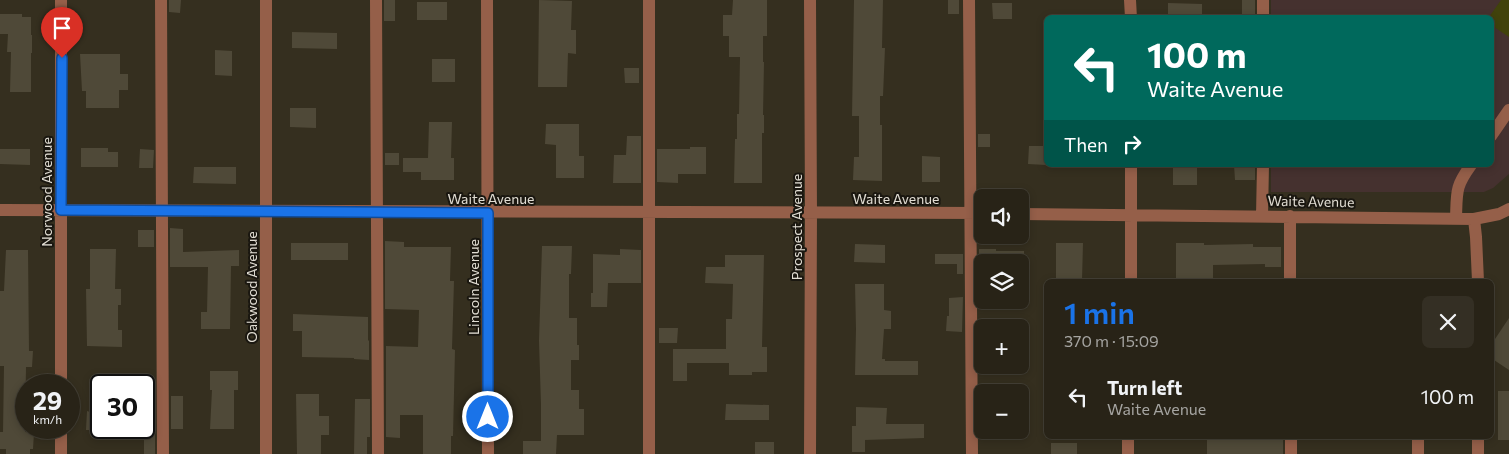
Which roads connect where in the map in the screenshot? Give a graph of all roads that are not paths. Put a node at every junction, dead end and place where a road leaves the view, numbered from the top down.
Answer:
1 (62, 0) edge
2 (161, 0) edge
3 (266, 0) edge
4 (376, 0) edge
5 (487, 0) edge
6 (649, 0) edge
7 (810, 0) edge
8 (969, 0) edge
9 (1130, 0) edge
10 (1263, 0) edge
11 (1130, 15) edge
12 (1263, 15) edge
13 (1509, 110) edge
14 (1494, 132) edge
15 (1131, 167) edge
16 (1262, 167) edge
17 (1470, 167) edge
18 (976, 189) edge
19 (1509, 209) edge
20 (0, 210) edge
21 (61, 210) junction
22 (161, 211) junction
23 (266, 212) junction
24 (377, 212) junction
25 (488, 213) junction
26 (649, 213) junction
27 (812, 213) junction
28 (974, 213) edge
29 (1029, 214) edge
30 (1131, 215) junction
31 (1262, 216) junction
32 (1290, 216) junction
33 (1456, 218) junction
34 (1474, 219) junction
35 (976, 244) edge
36 (1131, 279) edge
37 (1290, 279) edge
38 (1478, 279) edge
39 (61, 374) edge
40 (61, 439) edge
41 (1128, 439) edge
42 (1291, 439) edge
43 (1418, 439) edge
44 (1478, 439) edge
45 (61, 454) edge
46 (162, 454) edge
47 (266, 454) edge
48 (378, 454) edge
49 (488, 454) edge
50 (649, 454) edge
51 (810, 454) edge
52 (972, 454) edge
53 (1128, 454) edge
54 (1291, 454) edge
55 (1418, 454) edge
56 (1478, 454) edge

1 - 21 street, Norwood Avenue
2 - 22 street
3 - 23 street, Oakwood Avenue
4 - 24 street
5 - 25 street, Lincoln Avenue
6 - 26 street
7 - 27 street, Prospect Avenue
8 - 18 street
9 - 11 street
10 - 12 street
13 - 14 street
15 - 30 street
16 - 31 street
17 - 33 street
19 - 34 street, Waite Avenue
20 - 21 street, Waite Avenue
21 - 22 street, Waite Avenue
21 - 39 street, Norwood Avenue
22 - 23 street, Waite Avenue
22 - 46 street
23 - 24 street, Waite Avenue
23 - 47 street, Oakwood Avenue
24 - 25 street, Waite Avenue
24 - 48 street
25 - 26 street, Waite Avenue
25 - 49 street, Lincoln Avenue
26 - 27 street, Waite Avenue
26 - 50 street
27 - 28 street, Waite Avenue
27 - 51 street, Prospect Avenue
29 - 30 street, Waite Avenue
30 - 31 street, Waite Avenue
30 - 36 street
31 - 32 street, Waite Avenue
32 - 33 street, Waite Avenue
32 - 37 street
33 - 34 street, Waite Avenue
34 - 38 street
35 - 52 street
40 - 45 street
41 - 53 street
42 - 54 street
43 - 55 street
44 - 56 street

